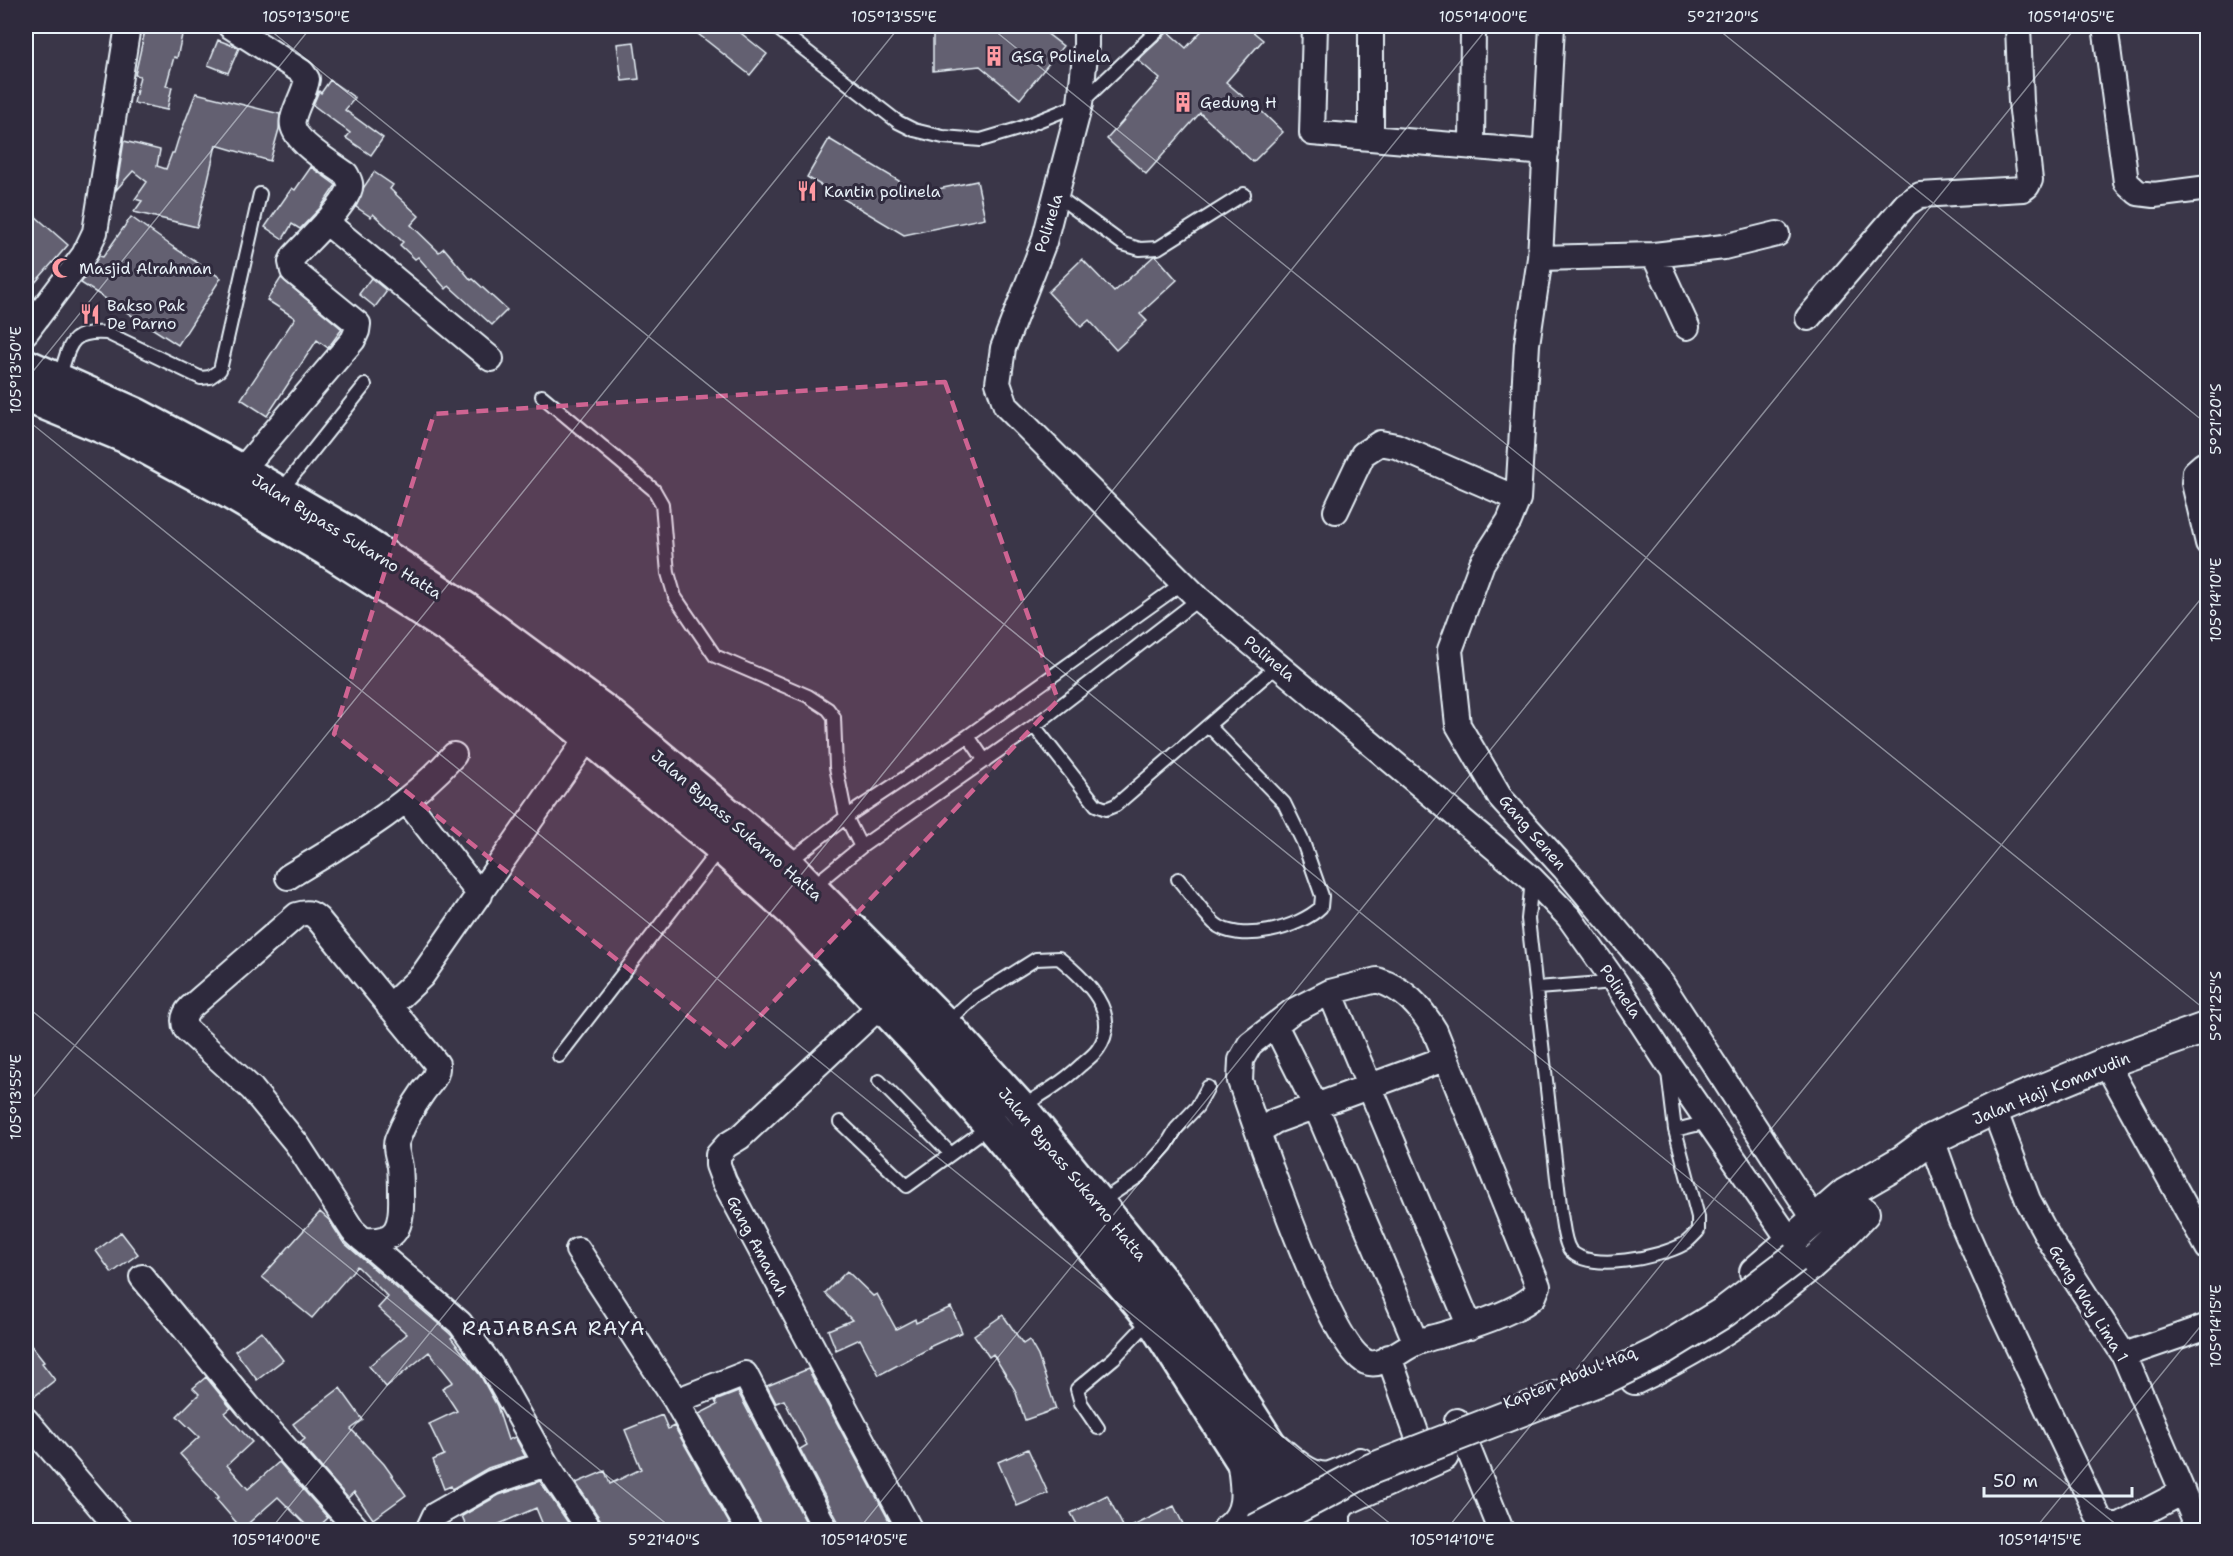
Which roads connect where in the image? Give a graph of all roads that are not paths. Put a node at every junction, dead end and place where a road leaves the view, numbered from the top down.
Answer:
1 (128, 26) edge
2 (230, 26) edge
3 (774, 26) edge
4 (1086, 26) edge
5 (1162, 26) edge
6 (1315, 26) edge
7 (1371, 26) edge
8 (1473, 26) edge
9 (1552, 26) edge
10 (2018, 26) edge
11 (2105, 26) edge
12 (1080, 104) junction
13 (1371, 138) junction
14 (1472, 147) junction
15 (1546, 153) junction
16 (2208, 188) edge
17 (260, 194) dead end
18 (1245, 194) dead end
19 (1056, 195) junction
20 (326, 222) junction
21 (1777, 234) dead end
22 (1654, 255) junction
23 (1540, 258) junction
24 (1808, 318) dead end
25 (1687, 327) dead end
26 (26, 332) edge
27 (491, 359) dead end
28 (26, 366) edge
29 (364, 385) dead end
30 (48, 393) edge
31 (542, 396) dead end
32 (2208, 465) edge
33 (241, 471) junction
34 (280, 493) junction
35 (1518, 499) junction
36 (1336, 511) dead end
37 (2208, 543) edge
38 (1191, 590) junction
39 (1278, 665) junction
40 (1034, 726) junction
41 (1209, 726) junction
42 (589, 736) junction
43 (968, 736) junction
44 (454, 755) dead end
45 (985, 761) junction
46 (407, 801) junction
47 (846, 817) junction
48 (721, 846) junction
49 (861, 847) junction
50 (786, 864) junction
51 (288, 877) dead end
52 (1178, 879) dead end
53 (1532, 879) junction
54 (812, 887) junction
55 (480, 895) junction
56 (1616, 982) junction
57 (1537, 988) junction
58 (1330, 992) junction
59 (882, 1004) junction
60 (389, 1007) junction
61 (1275, 1025) junction
62 (2208, 1028) edge
63 (934, 1036) junction
64 (559, 1056) dead end
65 (1444, 1059) junction
66 (1667, 1062) junction
67 (2106, 1063) junction
68 (879, 1081) dead end
69 (1370, 1086) junction
70 (1208, 1087) dead end
71 (1316, 1107) junction
72 (1994, 1109) junction
73 (1005, 1117) junction
74 (840, 1122) dead end
75 (1708, 1122) junction
76 (1675, 1130) junction
77 (1258, 1132) junction
78 (1932, 1139) junction
79 (950, 1153) junction
80 (1098, 1204) junction
81 (1855, 1204) junction
82 (1815, 1220) junction
83 (363, 1240) junction
84 (2208, 1248) edge
85 (578, 1250) dead end
86 (1796, 1251) junction
87 (142, 1277) dead end
88 (1152, 1318) junction
89 (2208, 1326) edge
90 (1470, 1327) junction
91 (1416, 1342) junction
92 (1674, 1345) junction
93 (2124, 1355) junction
94 (1389, 1358) junction
95 (676, 1401) junction
96 (26, 1420) edge
97 (1098, 1428) dead end
98 (1461, 1433) junction
99 (1418, 1438) junction
100 (1254, 1450) junction
101 (546, 1464) junction
102 (1349, 1482) junction
103 (2183, 1492) junction
104 (120, 1530) edge
105 (358, 1530) edge
106 (428, 1530) edge
107 (590, 1530) edge
108 (749, 1530) edge
109 (826, 1530) edge
110 (910, 1530) edge
111 (1228, 1530) edge
112 (1255, 1530) edge
113 (1287, 1530) edge
114 (1324, 1530) edge
115 (1335, 1530) edge
116 (1501, 1530) edge
117 (2199, 1530) edge

1 - 26 street
2 - 20 street
3 - 12 lane
4 - 12 street, Polinela
5 - 12 lane
6 - 13 street
7 - 13 street
8 - 14 street
9 - 15 street, Gang Senen
10 - 24 street
11 - 16 street
12 - 19 street, Polinela
13 - 14 street
14 - 15 street
15 - 23 street, Gang Senen
17 - 30 lane
18 - 19 lane
19 - 38 street, Polinela
20 - 27 street
20 - 33 street
21 - 22 street
22 - 23 street
22 - 25 street
23 - 35 street, Gang Senen
28 - 30 highway, Jalan Bypass Sukarno Hatta
29 - 34 lane
30 - 33 highway, Jalan Bypass Sukarno Hatta
30 - 42 highway, Jalan Bypass Sukarno Hatta
31 - 47 lane
32 - 37 street
33 - 34 highway, Jalan Bypass Sukarno Hatta
34 - 50 highway, Jalan Bypass Sukarno Hatta
35 - 36 street
35 - 82 street, Gang Senen
38 - 39 street, Polinela
38 - 40 lane
38 - 43 lane
39 - 41 lane
39 - 53 street, Polinela
40 - 41 lane
40 - 45 lane
41 - 52 lane
42 - 48 highway, Jalan Bypass Sukarno Hatta
42 - 55 street
43 - 45 lane
43 - 47 lane
44 - 46 street
45 - 49 lane
46 - 51 street
46 - 55 street
47 - 49 lane
47 - 50 lane
48 - 59 highway, Jalan Bypass Sukarno Hatta
48 - 64 lane
49 - 54 lane
50 - 54 highway, Jalan Bypass Sukarno Hatta
53 - 56 street, Polinela
53 - 57 lane
54 - 63 highway, Jalan Bypass Sukarno Hatta
55 - 60 street
56 - 57 lane
56 - 66 street, Polinela
57 - 76 lane
58 - 61 street
58 - 65 street
58 - 69 street
59 - 63 highway, Jalan Bypass Sukarno Hatta
59 - 110 street, Gang Amanah
60 - 83 street
60 - 83 street
61 - 71 street
61 - 77 street
62 - 67 street, Jalan Haji Komarudin
63 - 73 highway, Jalan Bypass Sukarno Hatta
63 - 73 lane
65 - 69 street
65 - 90 street
66 - 75 street, Polinela
66 - 76 lane
67 - 72 street, Jalan Haji Komarudin
67 - 84 street
68 - 79 lane
69 - 71 street
69 - 90 street
70 - 80 lane
71 - 77 street
71 - 91 street
72 - 78 street, Jalan Haji Komarudin
72 - 93 street, Gang Way Lima 1
73 - 79 lane
73 - 80 highway, Jalan Bypass Sukarno Hatta
73 - 88 highway, Jalan Bypass Sukarno Hatta
74 - 79 lane
75 - 76 lane
75 - 86 street, Polinela
77 - 94 street
78 - 81 street, Jalan Haji Komarudin
78 - 103 street
80 - 100 highway, Jalan Bypass Sukarno Hatta
81 - 82 street, Kapten Abdul Haq
81 - 86 street
81 - 92 street, Kapten Abdul Haq
82 - 86 street, Kapten Abdul Haq
83 - 101 street
85 - 95 street
86 - 92 street, Kapten Abdul Haq
86 - 112 street, bridge
87 - 105 street
88 - 97 lane
88 - 100 highway, Jalan Bypass Sukarno Hatta
89 - 93 street
90 - 91 street
91 - 94 street
92 - 98 street, Kapten Abdul Haq
93 - 103 street, Gang Way Lima 1
94 - 99 street
95 - 108 street
95 - 109 street
96 - 104 street
98 - 99 street, Kapten Abdul Haq
98 - 102 street, Kapten Abdul Haq
98 - 116 street
99 - 102 street, Kapten Abdul Haq
100 - 102 street, Kapten Abdul Haq
100 - 111 street
100 - 113 highway, Jalan Bypass Sukarno Hatta
100 - 114 highway, Jalan Bypass Sukarno Hatta
101 - 106 street
101 - 107 street
102 - 115 street, Kapten Abdul Haq
103 - 117 street, Gang Way Lima 1

